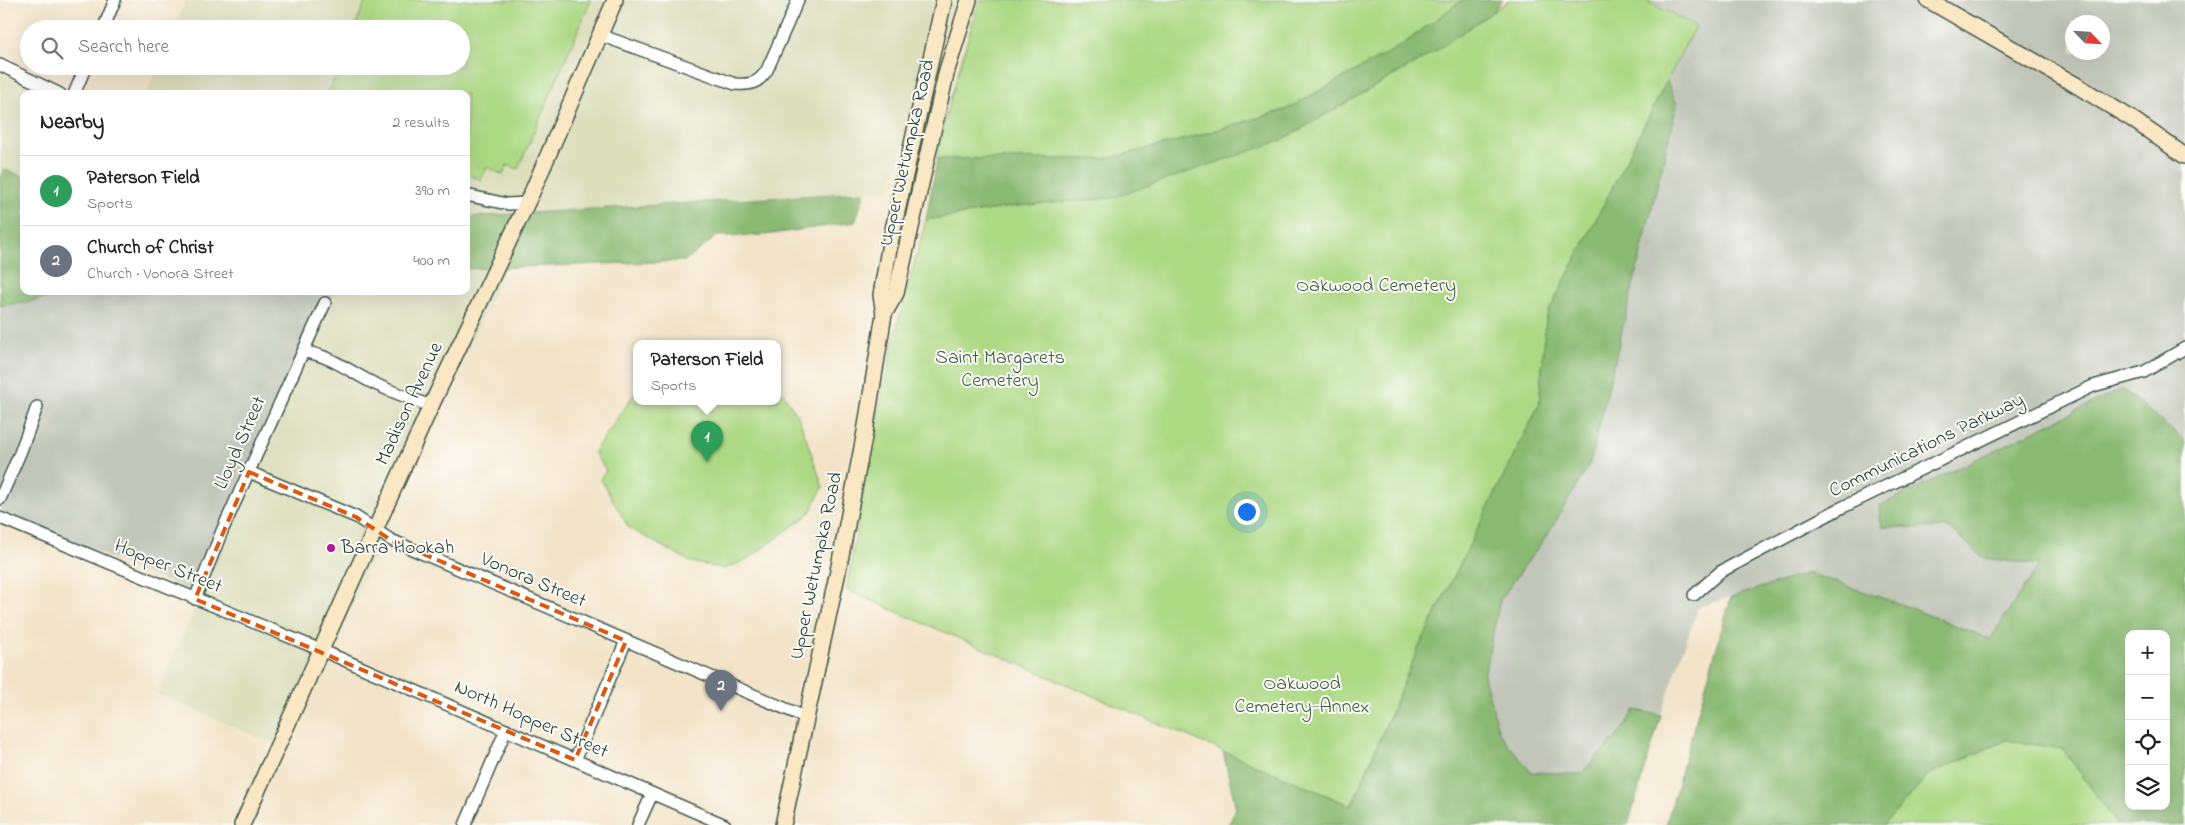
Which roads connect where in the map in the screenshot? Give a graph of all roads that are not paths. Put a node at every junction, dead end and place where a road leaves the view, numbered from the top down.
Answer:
1 (115, 0) edge
2 (615, 0) edge
3 (798, 0) edge
4 (944, 0) edge
5 (969, 0) edge
6 (1928, 0) edge
7 (107, 20) edge
8 (600, 35) junction
9 (0, 65) edge
10 (20, 75) edge
11 (21, 75) edge
12 (82, 75) edge
13 (52, 90) edge
14 (76, 90) edge
15 (920, 110) junction
16 (936, 113) junction
17 (2185, 156) edge
18 (470, 196) edge
19 (527, 203) junction
20 (325, 304) dead end
21 (884, 314) junction
22 (2185, 348) edge
23 (303, 352) junction
24 (431, 406) junction
25 (37, 407) dead end
26 (249, 472) junction
27 (0, 498) edge
28 (0, 518) edge
29 (374, 529) junction
30 (1694, 595) dead end
31 (195, 599) junction
32 (626, 641) junction
33 (321, 650) junction
34 (805, 717) junction
35 (506, 730) junction
36 (575, 760) junction
37 (652, 794) junction
38 (242, 825) edge
39 (465, 825) edge
40 (638, 825) edge
41 (725, 825) edge
42 (783, 825) edge

1 - 7 street
2 - 8 main road, Madison Avenue
3 - 8 street
4 - 15 main road, Upper Wetumpka Road
5 - 16 main road, Upper Wetumpka Road
6 - 17 main road
8 - 19 main road, Madison Avenue
9 - 10 street
11 - 13 street
12 - 14 street
15 - 16 main road
15 - 21 main road, Upper Wetumpka Road
16 - 21 main road, Upper Wetumpka Road
18 - 19 street
19 - 24 main road, Madison Avenue
20 - 23 street, Lloyd Street
21 - 34 main road, Upper Wetumpka Road
22 - 30 street, Communications Parkway
23 - 24 street
23 - 26 street, Lloyd Street
24 - 29 main road, Madison Avenue
25 - 27 street
26 - 29 street, Vonora Street
26 - 31 street, Lloyd Street
28 - 31 street, Hopper Street
29 - 32 street, Vonora Street
29 - 33 main road, Madison Avenue
31 - 33 street, Hopper Street
32 - 34 street, Vonora Street
32 - 36 street
33 - 35 street, North Hopper Street
33 - 38 main road, Madison Avenue
34 - 42 main road, Upper Wetumpka Road
35 - 36 street, North Hopper Street
35 - 39 street
36 - 37 street, North Hopper Street
37 - 40 street
37 - 41 street, North Hopper Street

